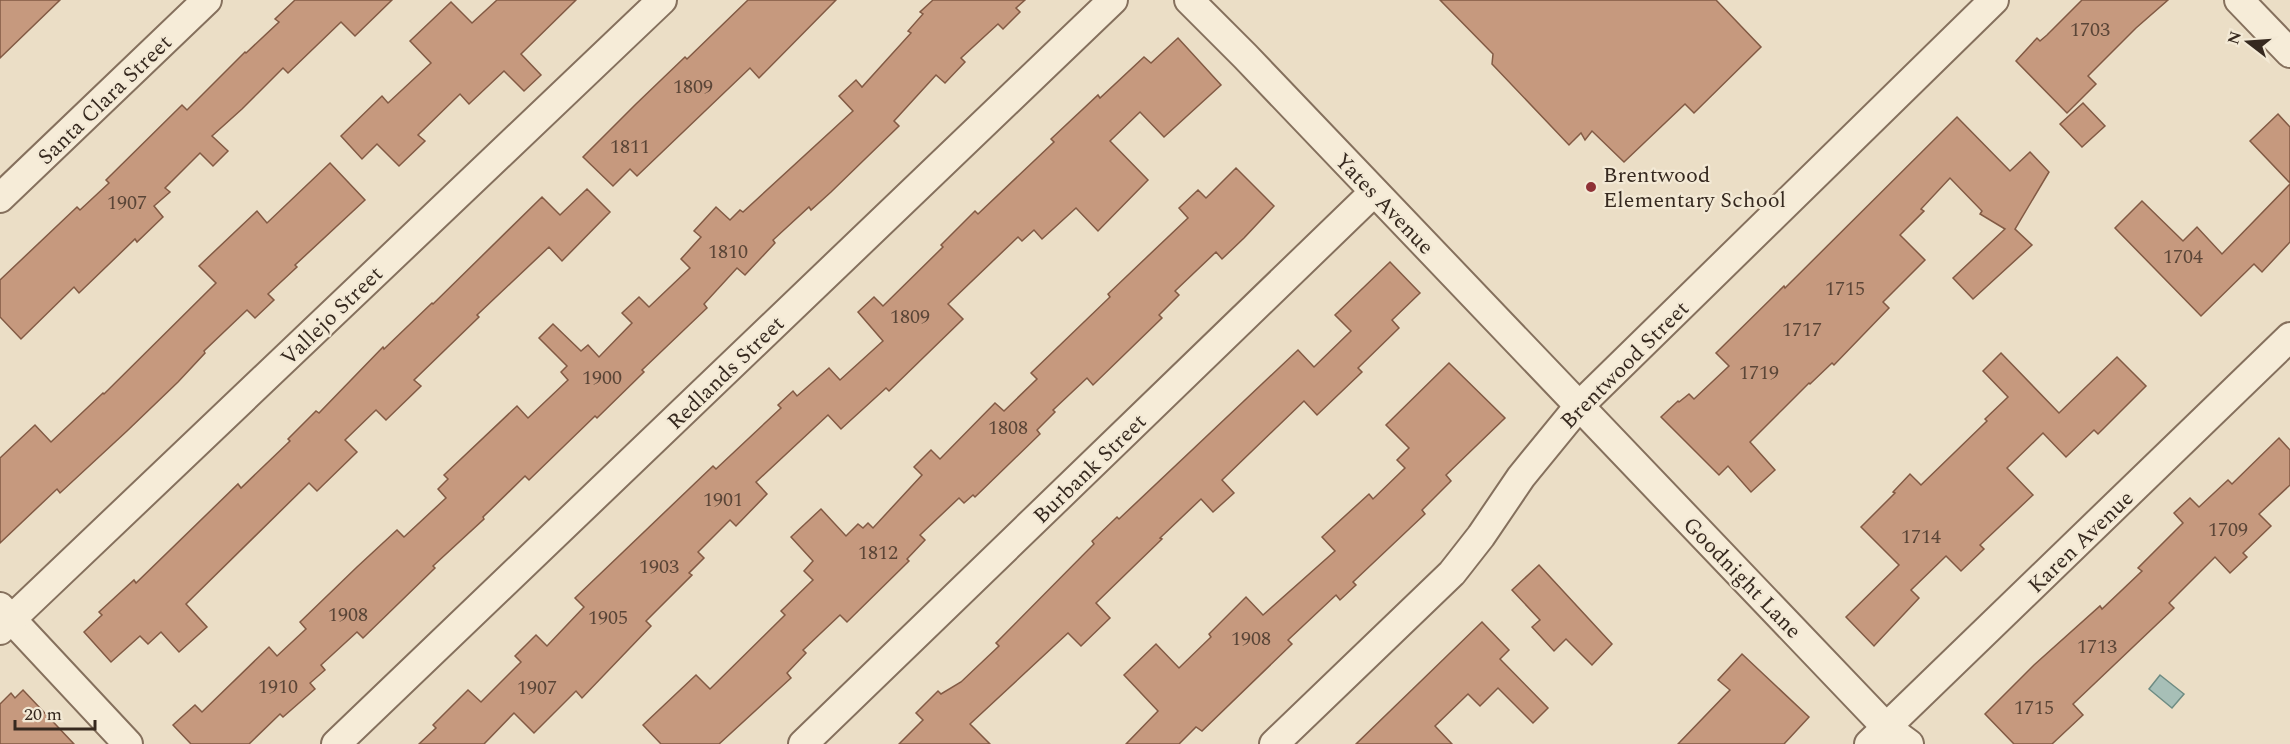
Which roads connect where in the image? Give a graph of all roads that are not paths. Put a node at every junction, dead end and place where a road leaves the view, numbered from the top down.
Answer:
1 (207, 0) edge
2 (662, 0) edge
3 (1113, 0) edge
4 (1189, 0) edge
5 (1994, 0) edge
6 (2239, 0) edge
7 (2290, 53) edge
8 (1374, 192) junction
9 (0, 198) edge
10 (2290, 337) edge
11 (1580, 406) junction
12 (4, 619) edge
13 (1878, 736) edge
14 (128, 744) edge
15 (336, 744) edge
16 (803, 744) edge
17 (1274, 744) edge
18 (1909, 744) edge

1 - 9 street, Santa Clara Street
2 - 12 street, Vallejo Street
3 - 15 street, Redlands Street
4 - 8 street, Yates Avenue
5 - 11 street, Brentwood Street
6 - 7 street
8 - 11 street, Yates Avenue
8 - 16 street, Burbank Street
10 - 13 street, Karen Avenue
11 - 13 street, Goodnight Lane
11 - 17 street, Brentwood Street
12 - 14 street
13 - 18 street, Goodnight Lane

